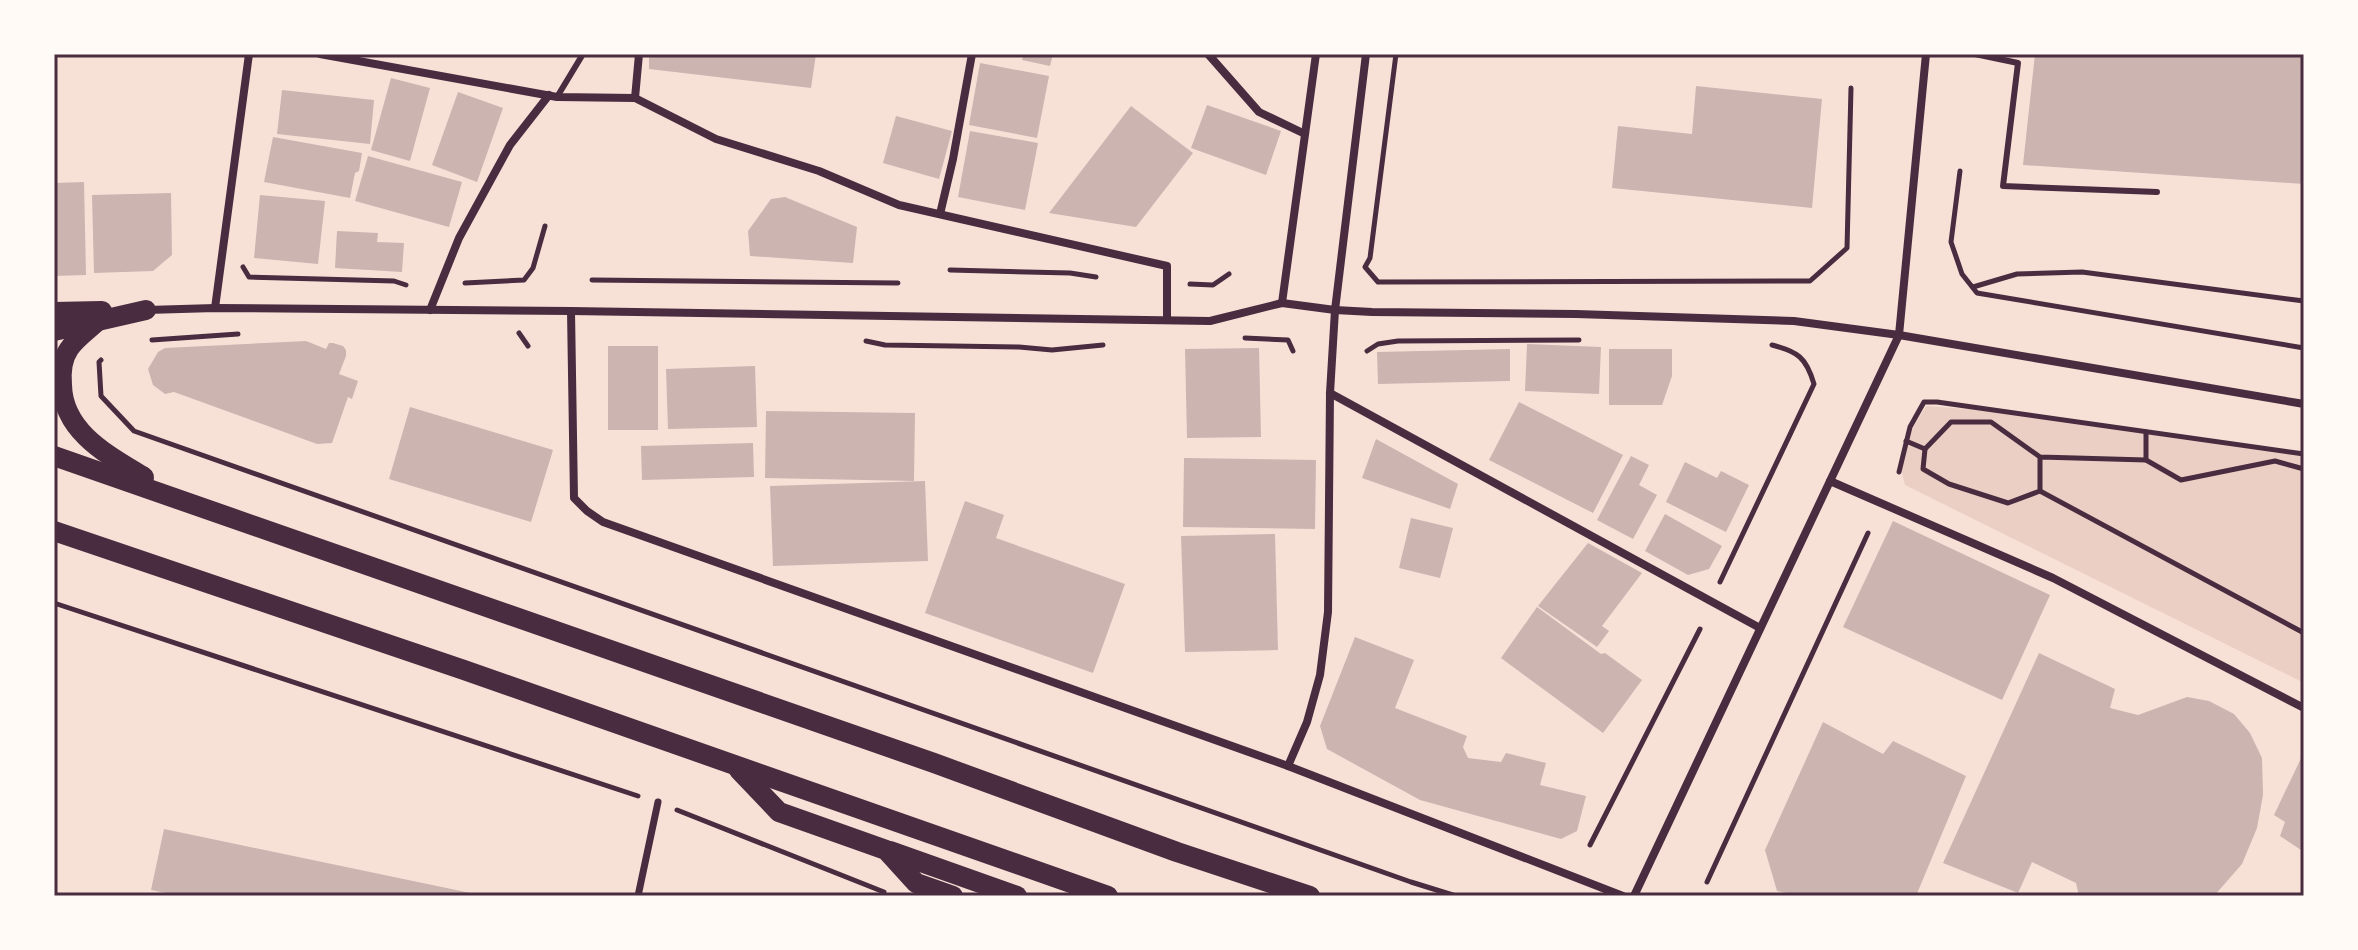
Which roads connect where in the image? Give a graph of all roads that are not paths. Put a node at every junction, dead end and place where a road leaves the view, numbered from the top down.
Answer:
1 (249, 54) edge
2 (320, 54) edge
3 (583, 54) edge
4 (639, 54) edge
5 (972, 54) edge
6 (1208, 54) edge
7 (1316, 54) edge
8 (1366, 54) edge
9 (1926, 54) edge
10 (1975, 54) edge
11 (553, 96) junction
12 (635, 98) junction
13 (1305, 134) junction
14 (2157, 192) dead end
15 (940, 214) junction
16 (1282, 303) junction
17 (215, 308) junction
18 (146, 310) junction
19 (430, 310) junction
20 (1335, 310) junction
21 (571, 311) junction
22 (54, 312) edge
23 (100, 319) junction
24 (1167, 320) junction
25 (54, 331) edge
26 (1899, 335) junction
27 (1330, 393) junction
28 (2304, 404) edge
29 (54, 456) edge
30 (1830, 481) junction
31 (201, 505) junction
32 (54, 531) edge
33 (1760, 628) junction
34 (2304, 708) edge
35 (1288, 766) junction
36 (736, 767) junction
37 (658, 802) road end
38 (886, 850) junction
39 (638, 896) edge
40 (953, 896) edge
41 (1017, 896) edge
42 (1108, 896) edge
43 (1310, 896) edge
44 (1623, 896) edge
45 (1634, 896) edge

1 - 17 street
2 - 11 street
3 - 11 lane
4 - 12 street
5 - 15 street
6 - 13 street
7 - 13 street
8 - 20 street
9 - 26 street
10 - 14 lane
11 - 12 street
11 - 19 street
12 - 15 street
13 - 16 street
15 - 24 street
16 - 20 street
16 - 24 street
17 - 18 street
17 - 19 street
18 - 22 main road
18 - 23 main road
19 - 21 street
20 - 26 street
20 - 27 street
21 - 24 street
21 - 35 street
23 - 25 main road
23 - 31 main road
26 - 28 street
26 - 30 street
27 - 33 street
27 - 35 street
29 - 31 main road
30 - 33 street
30 - 34 street
31 - 43 main road
32 - 36 main road
33 - 45 street
35 - 44 street
36 - 38 main road
36 - 42 main road
37 - 39 street
38 - 40 main road
38 - 41 main road

